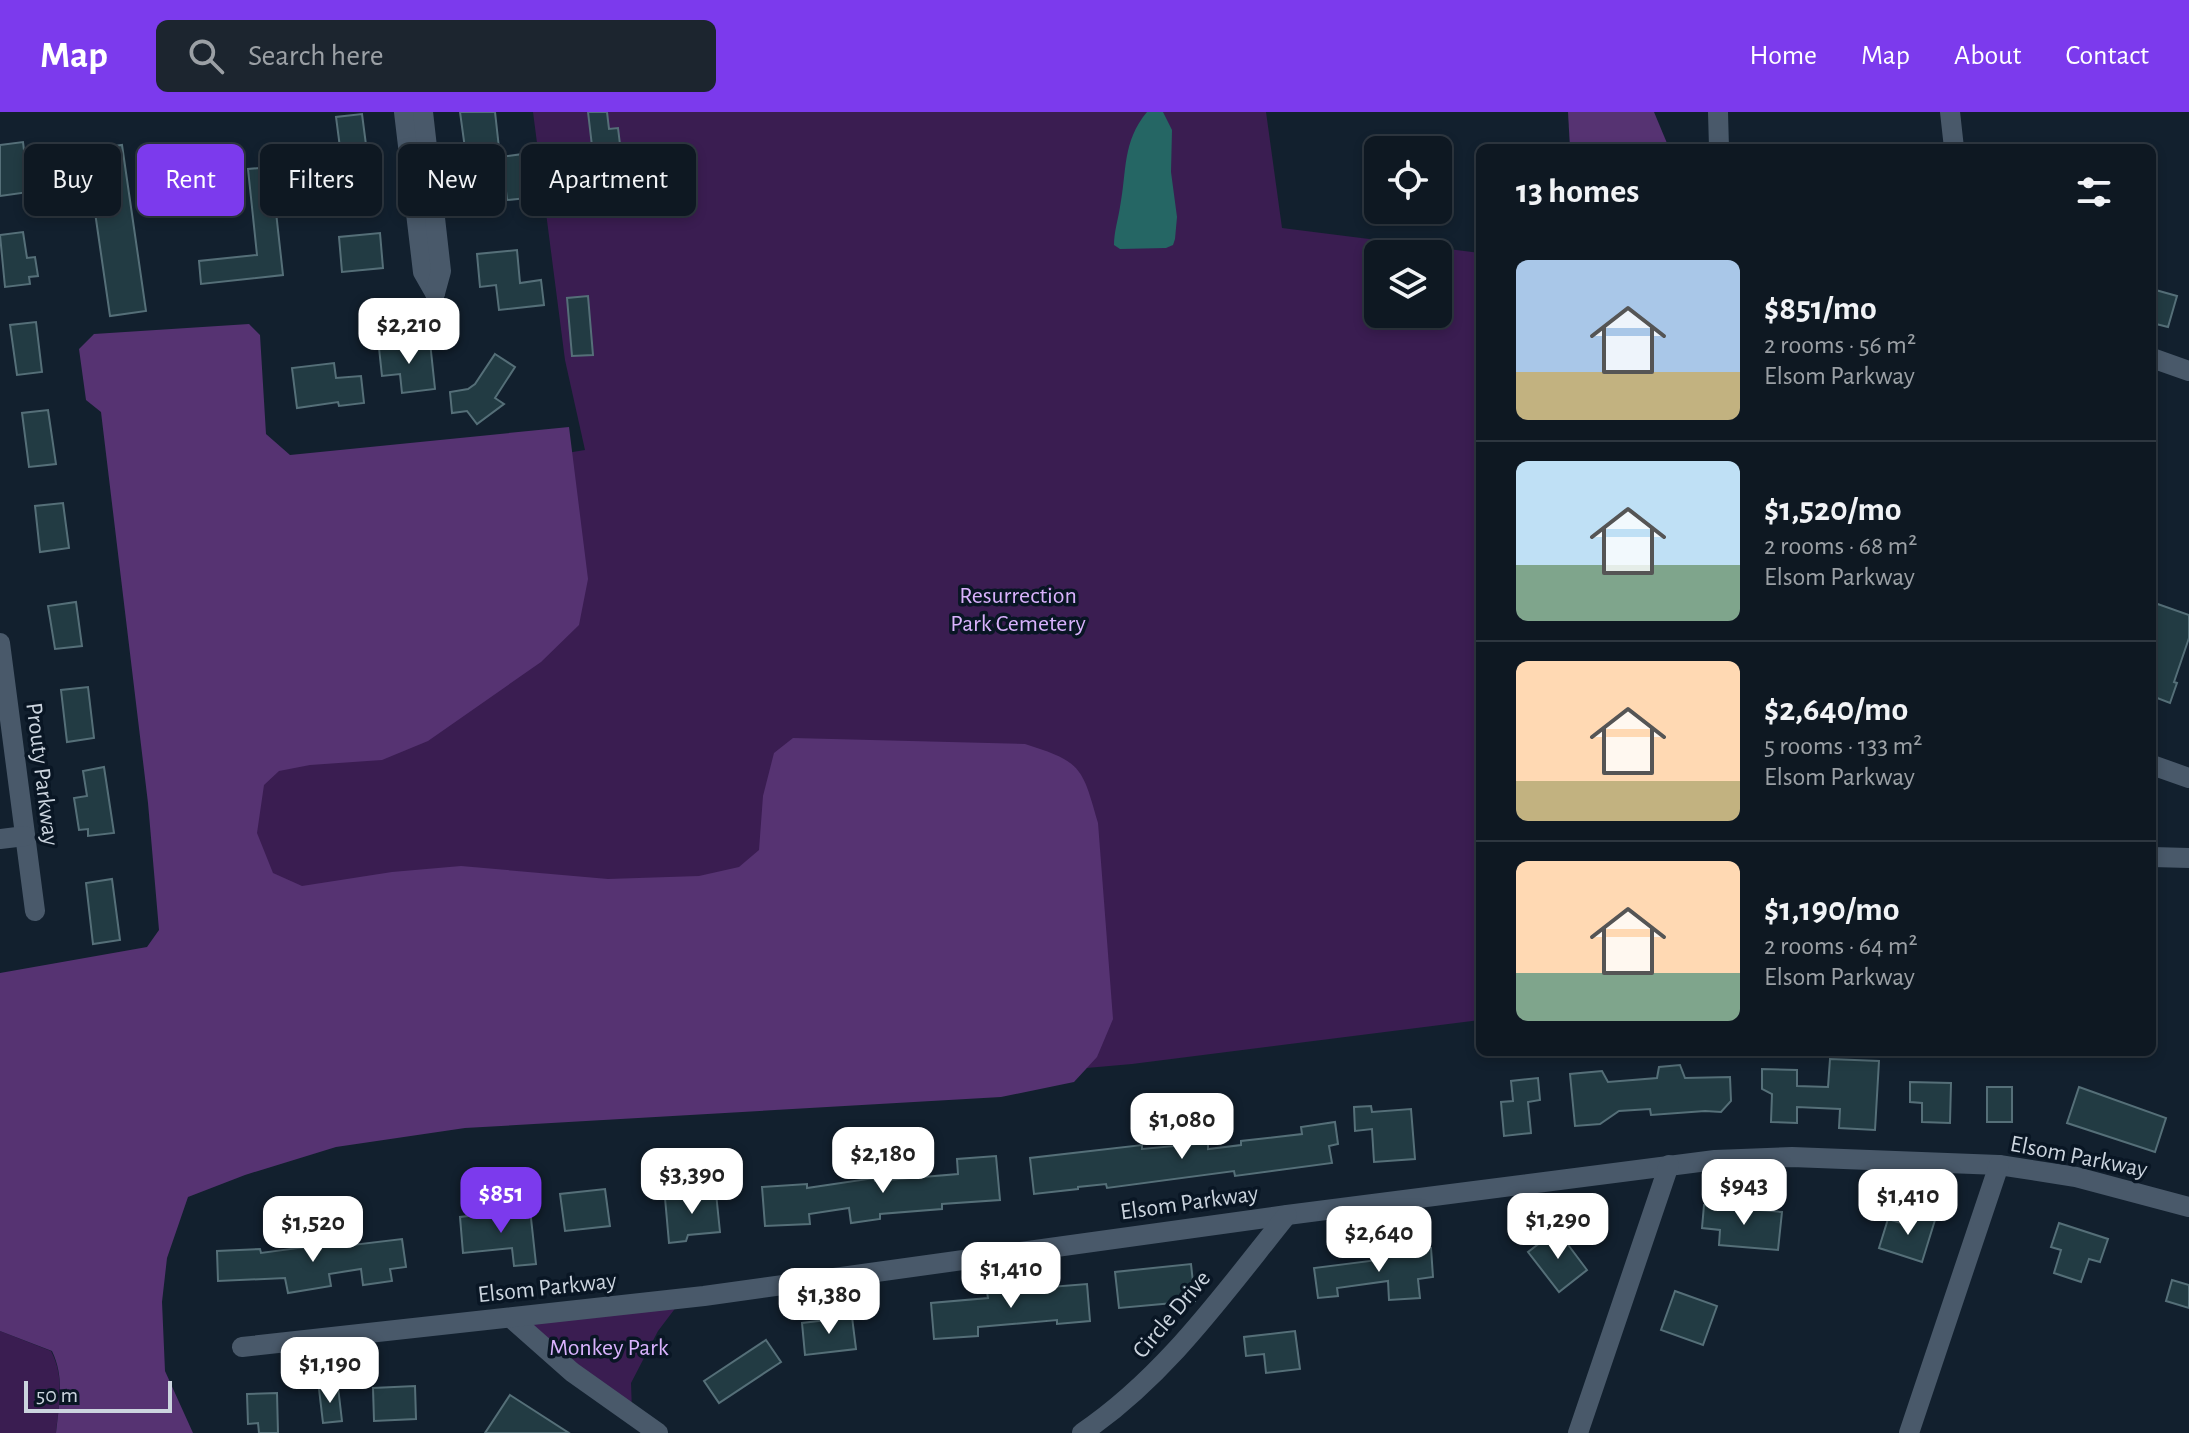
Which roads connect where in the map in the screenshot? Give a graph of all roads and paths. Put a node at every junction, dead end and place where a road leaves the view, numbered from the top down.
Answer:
1 (404, 112) edge
2 (423, 112) edge
3 (1718, 112) edge
4 (1950, 112) edge
5 (1719, 144) edge
6 (1954, 144) edge
7 (2156, 359) edge
8 (2189, 371) edge
9 (0, 643) edge
10 (2156, 766) edge
11 (2189, 778) edge
12 (25, 836) junction
13 (0, 839) edge
14 (2156, 857) edge
15 (2189, 858) edge
16 (35, 911) dead end
17 (1669, 1165) junction
18 (1999, 1165) junction
19 (2189, 1207) edge
20 (1287, 1215) junction
21 (511, 1318) junction
22 (242, 1347) dead end
23 (658, 1433) edge
24 (1082, 1433) edge
25 (1578, 1433) edge
26 (1909, 1433) edge

1 - 2 street
3 - 5 street
4 - 6 street
7 - 8 street
9 - 12 street, Prouty Parkway
10 - 11 street
12 - 13 street
12 - 16 street, Prouty Parkway
14 - 15 street
17 - 18 street, Elsom Parkway
17 - 20 street, Elsom Parkway
17 - 25 street
18 - 19 street, Elsom Parkway
18 - 26 street
20 - 21 street, Elsom Parkway
20 - 24 street, Circle Drive
21 - 22 street, Elsom Parkway
21 - 23 street

